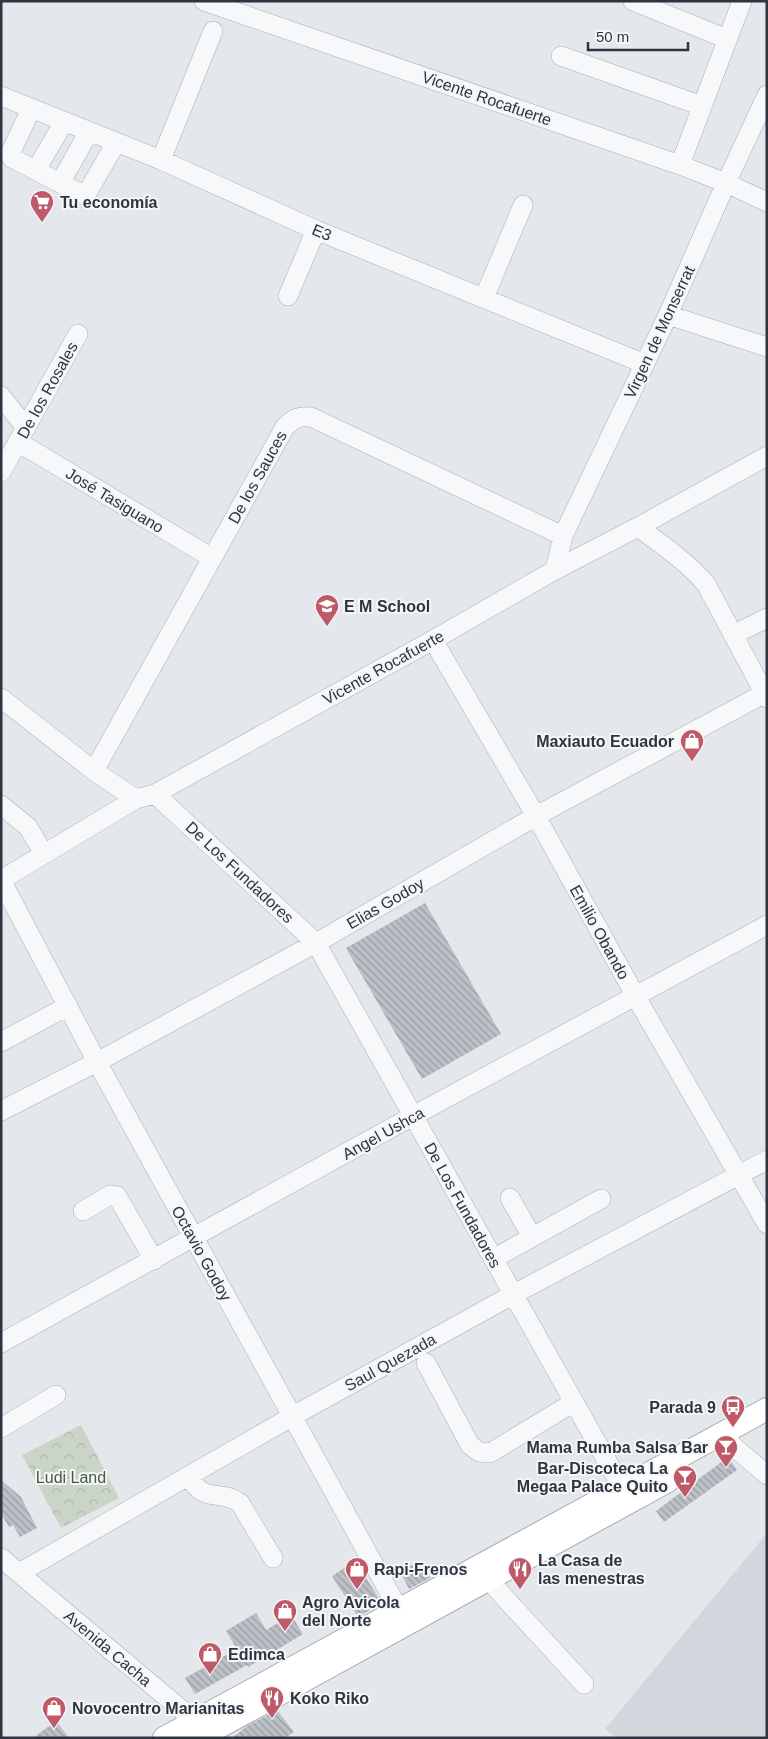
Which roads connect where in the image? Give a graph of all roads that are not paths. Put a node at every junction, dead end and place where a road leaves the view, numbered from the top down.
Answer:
1 (204, 1) edge
2 (633, 1) edge
3 (742, 1) edge
4 (233, 6) edge
5 (663, 7) edge
6 (213, 31) dead end
7 (728, 39) junction
8 (562, 56) dead end
9 (767, 95) edge
10 (1, 96) edge
11 (702, 106) junction
12 (32, 109) junction
13 (64, 122) junction
14 (89, 132) junction
15 (116, 142) junction
16 (161, 160) junction
17 (680, 165) junction
18 (36, 170) junction
19 (60, 183) junction
20 (726, 183) junction
21 (767, 202) edge
22 (522, 205) dead end
23 (316, 230) junction
24 (288, 296) dead end
25 (484, 298) junction
26 (668, 315) junction
27 (78, 334) dead end
28 (767, 347) edge
29 (645, 364) junction
30 (1, 396) edge
31 (22, 435) junction
32 (767, 456) edge
33 (1, 472) edge
34 (638, 527) junction
35 (563, 536) junction
36 (212, 558) junction
37 (555, 570) junction
38 (767, 618) edge
39 (733, 635) junction
40 (433, 640) junction
41 (766, 694) edge
42 (1, 698) edge
43 (94, 771) junction
44 (155, 794) junction
45 (136, 799) junction
46 (1, 805) edge
47 (536, 816) junction
48 (44, 854) junction
49 (1, 880) edge
50 (767, 925) edge
51 (316, 942) junction
52 (636, 996) junction
53 (68, 1006) junction
54 (3, 1036) edge
55 (97, 1062) junction
56 (1, 1111) edge
57 (413, 1116) junction
58 (767, 1160) edge
59 (738, 1175) junction
60 (510, 1198) dead end
61 (601, 1200) dead end
62 (83, 1211) dead end
63 (767, 1224) edge
64 (532, 1237) junction
65 (194, 1238) junction
66 (493, 1258) junction
67 (154, 1260) junction
68 (514, 1294) junction
69 (1, 1343) edge
70 (426, 1363) dead end
71 (56, 1395) dead end
72 (574, 1402) junction
73 (767, 1409) edge
74 (293, 1416) junction
75 (767, 1427) edge
76 (1, 1428) edge
77 (728, 1439) junction
78 (767, 1475) edge
79 (188, 1476) junction
80 (626, 1495) junction
81 (273, 1558) dead end
82 (7, 1565) edge
83 (489, 1579) junction
84 (403, 1617) junction
85 (584, 1684) dead end
86 (204, 1732) edge
87 (164, 1738) edge

1 - 4 street, Vicente Rocafuerte
2 - 5 street
3 - 7 street
4 - 17 street, Vicente Rocafuerte
5 - 7 street
6 - 16 street
7 - 11 street
8 - 11 street
9 - 20 street, Virgen de Monserrat
10 - 12 street, E3
11 - 17 street
12 - 13 street, E3
12 - 18 street
13 - 14 street, E3
13 - 18 street
14 - 15 street, E3
14 - 19 street
15 - 16 street, E3
15 - 19 street
16 - 23 street, E3
17 - 20 street, Vicente Rocafuerte
18 - 19 street
20 - 21 street, Vicente Rocafuerte
20 - 26 street, Virgen de Monserrat
22 - 25 street
23 - 24 street
23 - 25 street, E3
25 - 29 street, E3
26 - 28 street
26 - 29 street, Virgen de Monserrat
27 - 31 street, De los Rosales
29 - 35 street, Virgen de Monserrat
30 - 31 street
31 - 33 street, De los Rosales
31 - 36 street, José Tasiguano
32 - 34 street, Vicente Rocafuerte
34 - 37 street, Vicente Rocafuerte
34 - 39 street
35 - 36 street, De los Sauces
35 - 37 street, Virgen de Monserrat
36 - 43 street, De los Sauces
37 - 40 street, Vicente Rocafuerte
38 - 39 street
39 - 41 street
40 - 44 street, Vicente Rocafuerte
40 - 47 street, Emilio Obando
41 - 47 street, Elias Godoy
42 - 43 street
43 - 45 street
44 - 45 street, Vicente Rocafuerte
44 - 51 street, De Los Fundadores
45 - 48 street, Vicente Rocafuerte
46 - 48 street
47 - 51 street, Elias Godoy
47 - 52 street, Emilio Obando
48 - 49 street, Vicente Rocafuerte
49 - 53 street, Octavio Godoy
50 - 52 street, Angel Ushca
51 - 55 street, Elias Godoy
51 - 57 street, De Los Fundadores
52 - 57 street, Angel Ushca
52 - 59 street, Emilio Obando
53 - 54 street
53 - 55 street, Octavio Godoy
55 - 56 street, Elias Godoy
55 - 65 street, Octavio Godoy
57 - 65 street, Angel Ushca
57 - 66 street, De Los Fundadores
58 - 59 street, Saul Quezada
59 - 63 street, Emilio Obando
59 - 68 street, Saul Quezada
60 - 64 street
61 - 64 street
62 - 67 street
64 - 66 street
65 - 67 street, Angel Ushca
65 - 74 street, Octavio Godoy
66 - 68 street, De Los Fundadores
67 - 69 street, Angel Ushca
68 - 72 street, De Los Fundadores
68 - 74 street, Saul Quezada
70 - 72 street
71 - 76 street
72 - 80 street, De Los Fundadores
73 - 77 main road
74 - 79 street, Saul Quezada
74 - 84 street, Octavio Godoy
75 - 77 main road
77 - 78 street
77 - 80 main road
79 - 81 street
79 - 82 street, Saul Quezada
80 - 83 main road
80 - 84 main road
82 - 86 street, Avenida Cacha
83 - 84 main road
83 - 85 street
84 - 86 main road
86 - 87 main road

